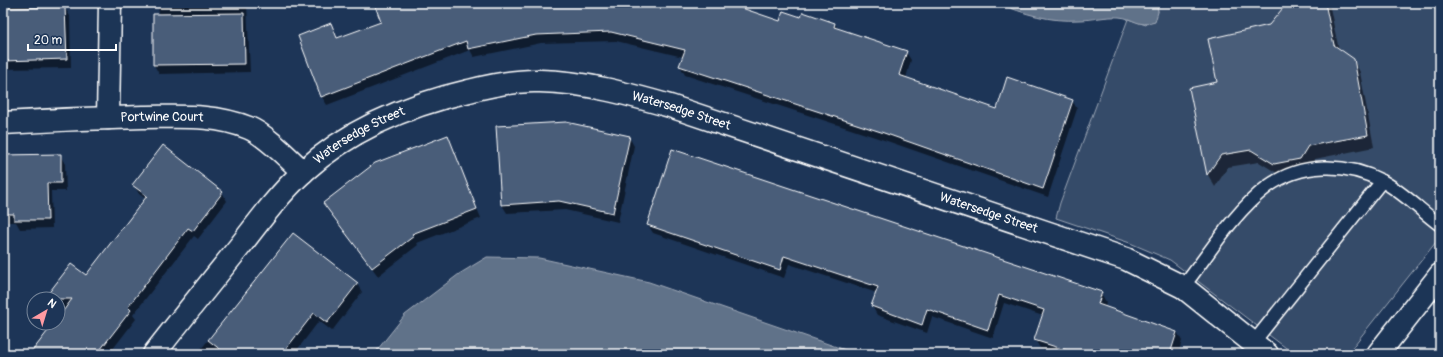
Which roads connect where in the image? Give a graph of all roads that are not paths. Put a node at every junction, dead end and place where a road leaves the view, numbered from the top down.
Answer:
1 (110, 3) edge
2 (108, 118) junction
3 (3, 123) edge
4 (303, 172) junction
5 (1382, 181) junction
6 (1440, 225) edge
7 (1440, 275) edge
8 (1183, 288) junction
9 (1260, 348) edge
10 (154, 354) edge
11 (1378, 354) edge

1 - 2 street
2 - 3 street, Portwine Court
2 - 4 street, Portwine Court
4 - 8 street, Watersedge Street
4 - 10 street, Watersedge Street
5 - 6 lane
5 - 8 lane
5 - 9 lane
7 - 11 street
8 - 9 street, Watersedge Street

